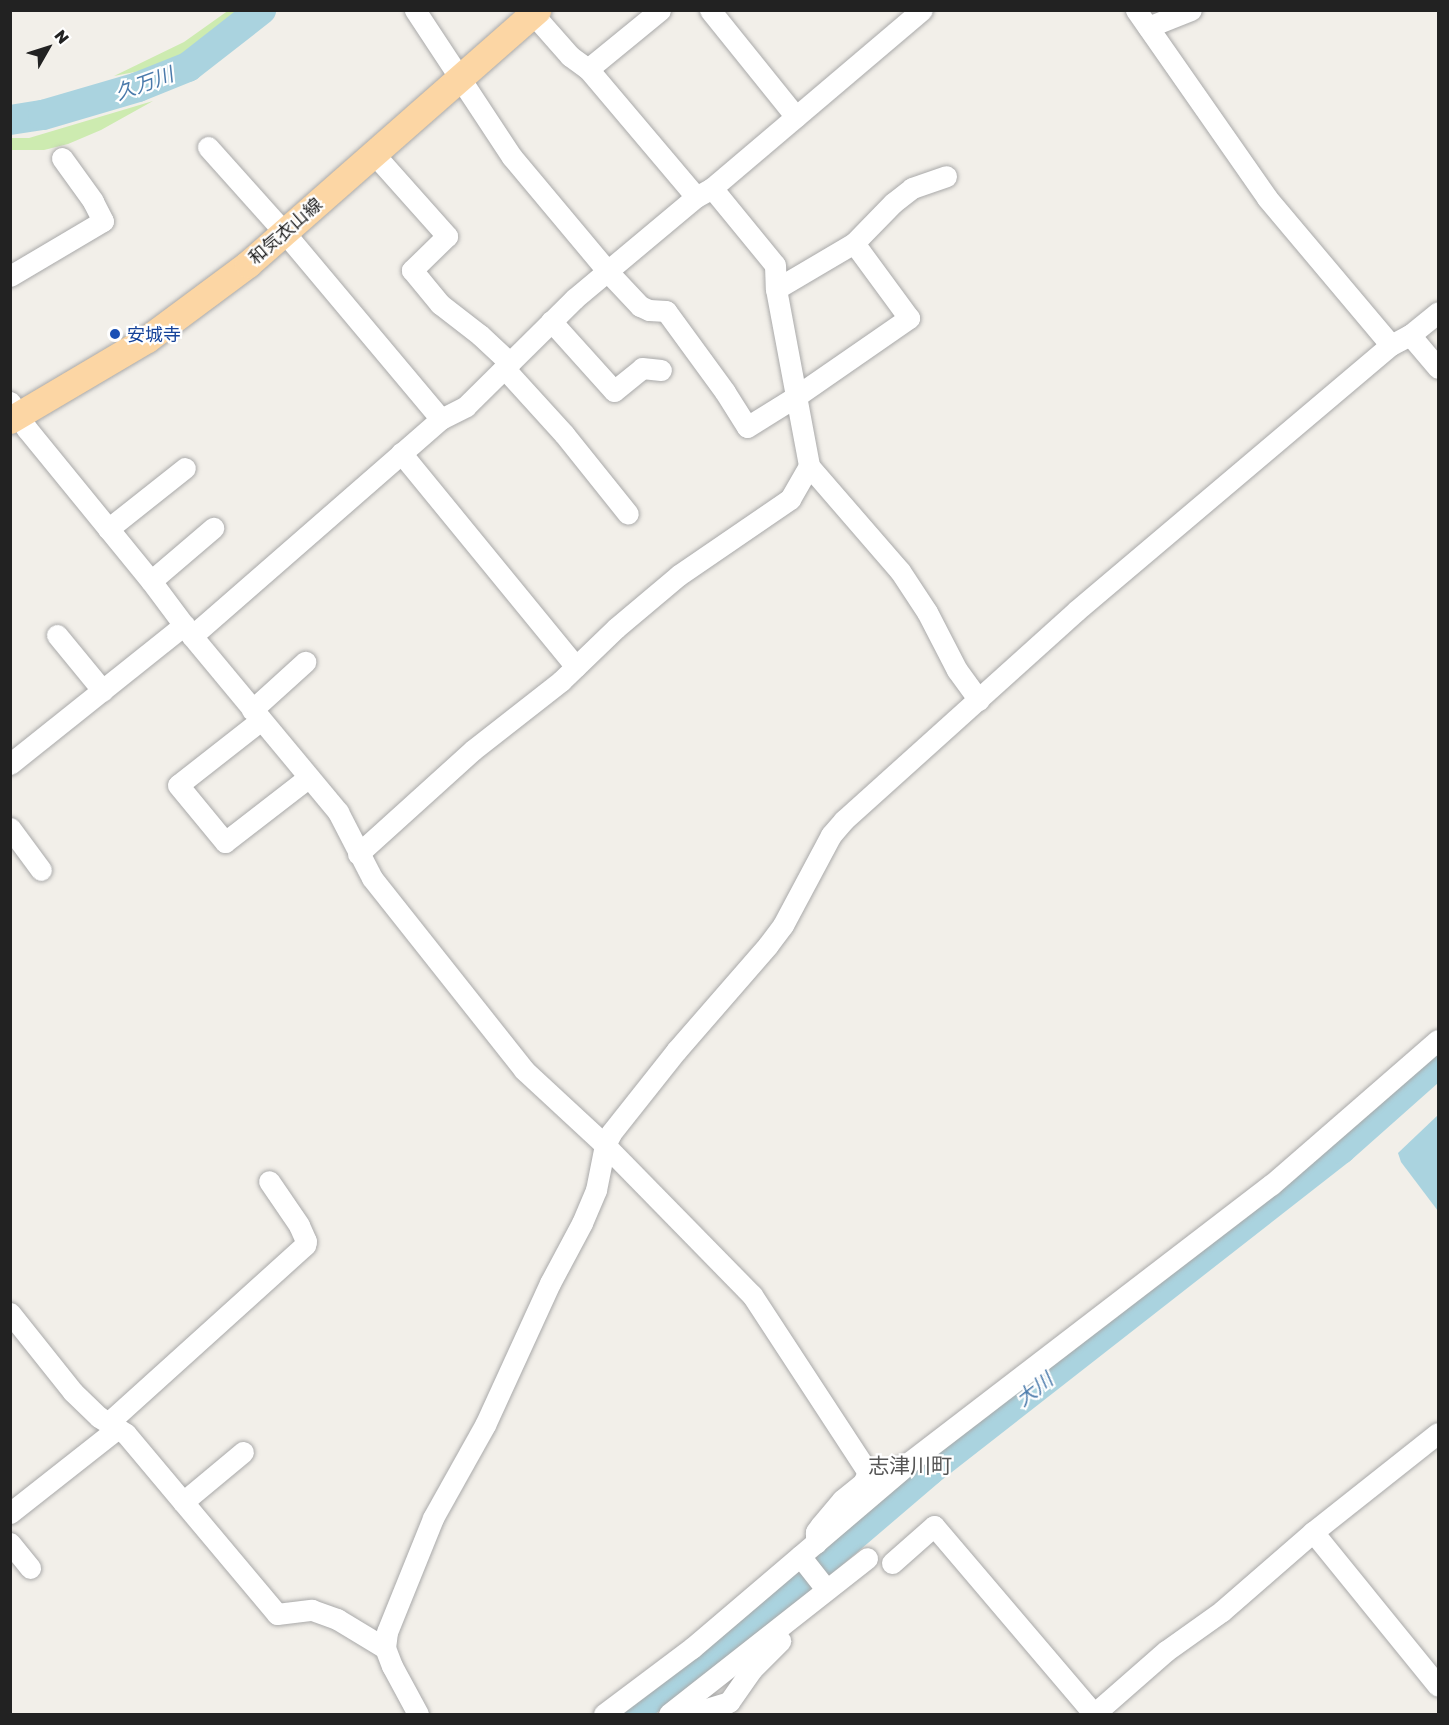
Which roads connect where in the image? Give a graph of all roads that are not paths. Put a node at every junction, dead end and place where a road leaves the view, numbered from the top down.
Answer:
1 (415, 10) edge
2 (660, 10) edge
3 (710, 10) edge
4 (922, 10) edge
5 (1191, 10) edge
6 (535, 12) edge
7 (1142, 19) edge
8 (588, 69) junction
9 (461, 77) junction
10 (796, 117) junction
11 (208, 147) dead end
12 (374, 153) junction
13 (62, 158) dead end
14 (946, 176) dead end
15 (704, 192) junction
16 (284, 232) junction
17 (854, 243) junction
18 (608, 272) junction
19 (10, 276) edge
20 (776, 289) junction
21 (1438, 312) edge
22 (551, 321) junction
23 (1401, 340) junction
24 (507, 366) junction
25 (1438, 368) edge
26 (661, 370) dead end
27 (795, 397) junction
28 (13, 412) edge
29 (441, 418) junction
30 (401, 453) junction
31 (809, 466) junction
32 (185, 468) dead end
33 (628, 514) dead end
34 (213, 528) dead end
35 (108, 529) junction
36 (151, 581) junction
37 (188, 630) junction
38 (57, 634) dead end
39 (304, 663) dead end
40 (576, 667) junction
41 (103, 691) junction
42 (979, 700) junction
43 (257, 715) junction
44 (10, 764) edge
45 (309, 777) junction
46 (10, 828) edge
47 (358, 854) junction
48 (42, 870) dead end
49 (1438, 1040) edge
50 (605, 1145) junction
51 (269, 1181) dead end
52 (10, 1313) edge
53 (113, 1425) junction
54 (1438, 1433) edge
55 (243, 1452) dead end
56 (907, 1464) junction
57 (868, 1472) junction
58 (183, 1502) junction
59 (10, 1513) edge
60 (1312, 1533) junction
61 (10, 1543) edge
62 (806, 1552) junction
63 (867, 1558) dead end
64 (892, 1563) dead end
65 (30, 1568) dead end
66 (820, 1591) junction
67 (385, 1648) junction
68 (1438, 1686) edge
69 (734, 1708) edge
70 (418, 1714) edge
71 (604, 1714) edge
72 (669, 1714) edge
73 (690, 1714) edge
74 (1094, 1714) edge

1 - 9 street
2 - 8 street
3 - 10 street
4 - 10 street
5 - 7 street
6 - 8 street
6 - 9 main road, 和気衣山線
7 - 23 street
8 - 15 street
9 - 12 main road, 和気衣山線
9 - 18 street
10 - 15 street
11 - 16 street
12 - 16 main road, 和気衣山線
12 - 24 street
13 - 19 street
14 - 17 street
15 - 18 street
15 - 20 street
16 - 28 main road, 和気衣山線
16 - 29 street
17 - 20 street
17 - 27 street
18 - 22 street
18 - 27 street
20 - 27 street
21 - 23 street
22 - 24 street
22 - 26 street
23 - 25 street
23 - 42 street
24 - 29 street
24 - 33 street
27 - 31 street
28 - 35 street
29 - 30 street
30 - 37 street
30 - 40 street
31 - 40 street
31 - 42 street
32 - 35 street
34 - 36 street
35 - 36 street
36 - 37 street
37 - 41 street
37 - 43 street
38 - 41 street
39 - 43 street
40 - 47 street
41 - 44 street
42 - 50 street
43 - 45 street
43 - 45 street
45 - 47 street
46 - 48 street
47 - 50 street
49 - 56 street
50 - 57 street
50 - 67 street
51 - 53 street
52 - 53 street
53 - 58 street
53 - 59 street
54 - 60 street
55 - 58 street
56 - 57 street
56 - 62 street
57 - 62 street
58 - 67 street
60 - 68 street
60 - 74 street
61 - 65 street
62 - 66 street
62 - 71 street
63 - 66 street
64 - 74 street
66 - 69 street
66 - 72 street
67 - 70 street
69 - 73 street

